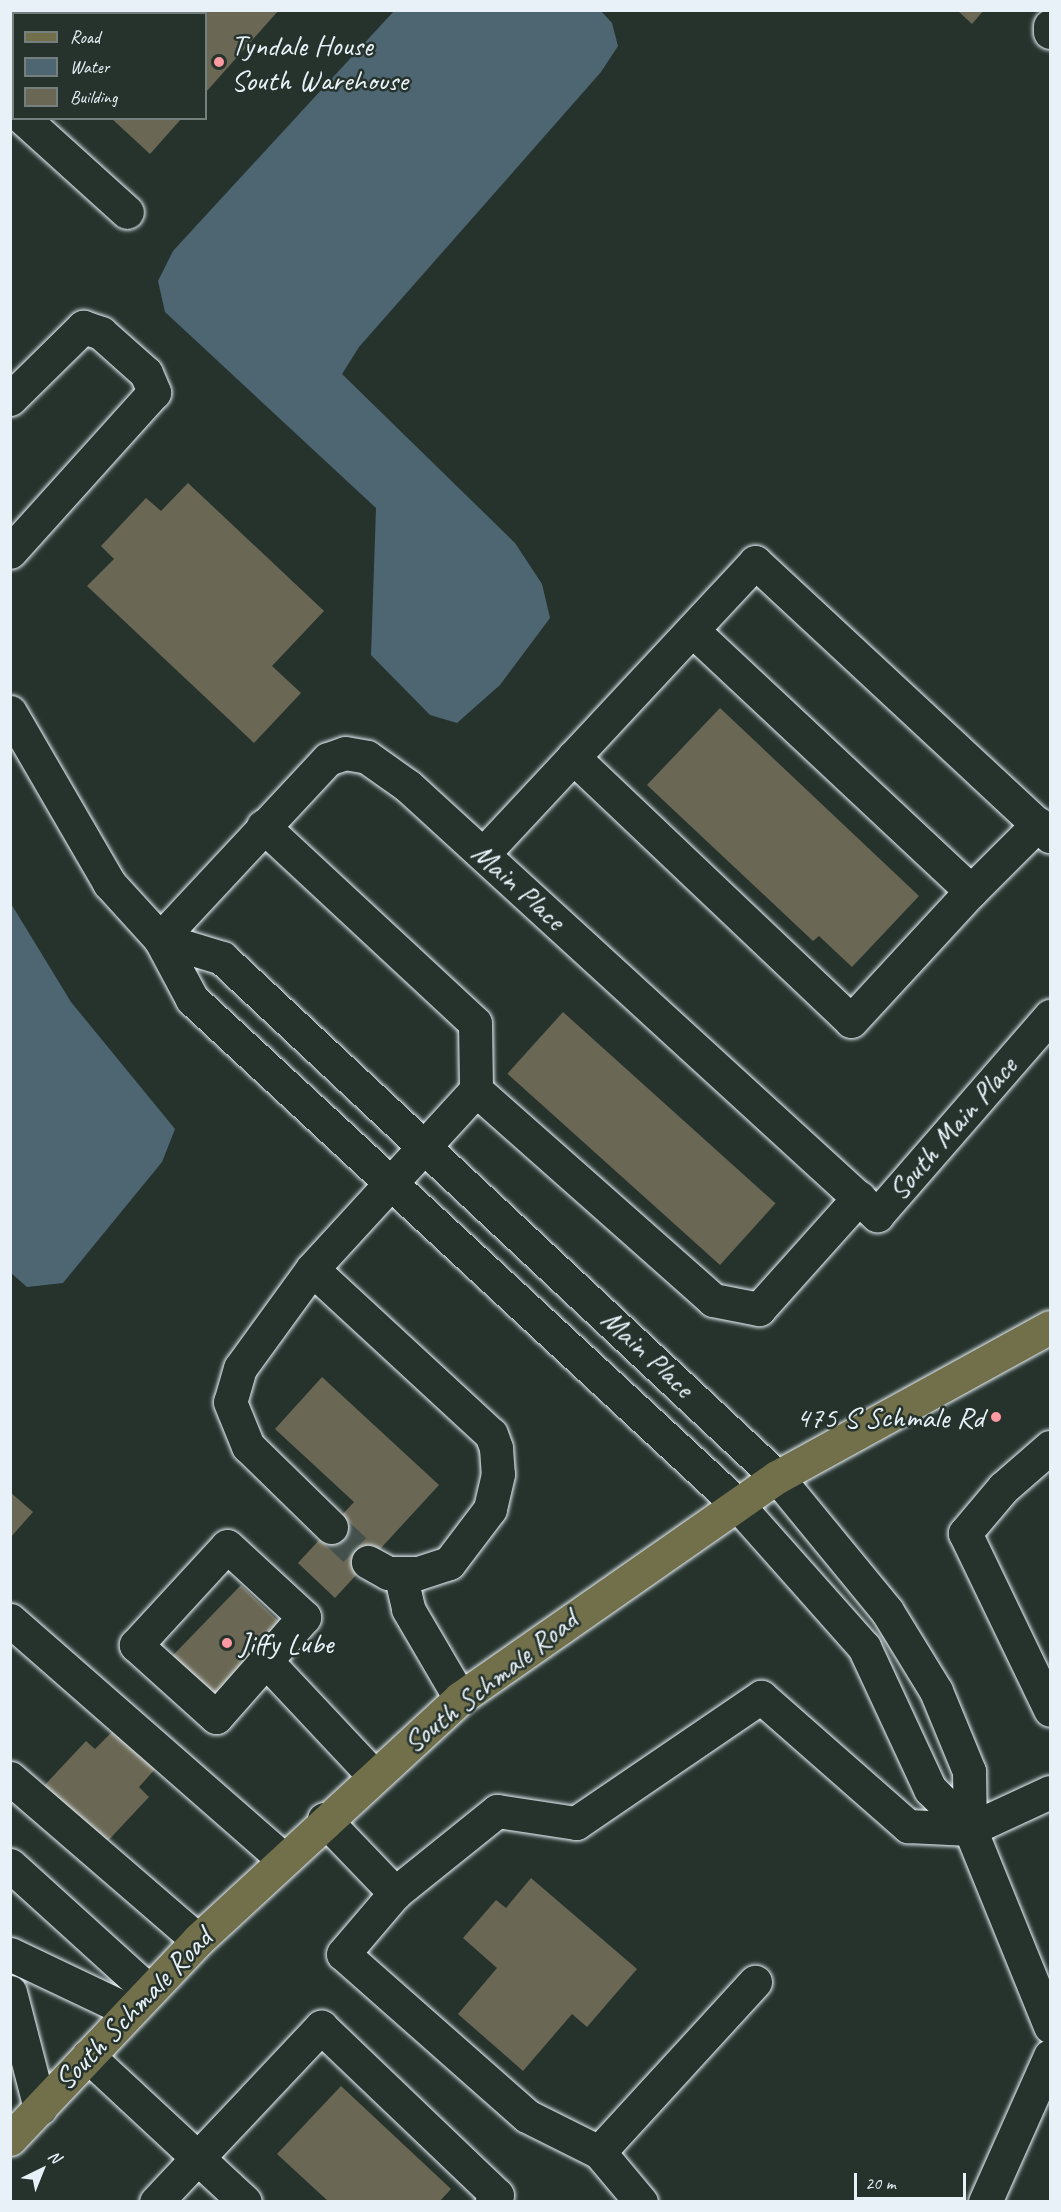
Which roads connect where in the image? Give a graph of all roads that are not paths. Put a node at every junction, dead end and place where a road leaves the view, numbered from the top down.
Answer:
1 (25, 120) edge
2 (127, 212) dead end
3 (10, 399) edge
4 (10, 552) edge
5 (694, 632) junction
6 (10, 712) edge
7 (573, 757) junction
8 (263, 826) junction
9 (1044, 830) edge
10 (483, 854) junction
11 (971, 891) junction
12 (159, 939) junction
13 (1050, 1016) edge
14 (476, 1090) junction
15 (425, 1146) junction
16 (389, 1184) junction
17 (868, 1206) junction
18 (312, 1269) junction
19 (1050, 1327) edge
20 (1050, 1447) edge
21 (777, 1477) junction
22 (736, 1503) junction
23 (331, 1527) tunnel mouth
24 (368, 1563) tunnel mouth
25 (400, 1573) junction
26 (10, 1620) edge
27 (266, 1661) junction
28 (460, 1698) junction
29 (1050, 1710) edge
30 (372, 1774) junction
31 (10, 1778) edge
32 (1050, 1792) edge
33 (324, 1819) junction
34 (970, 1829) junction
35 (282, 1858) junction
36 (10, 1865) edge
37 (395, 1893) junction
38 (198, 1940) junction
39 (10, 1954) edge
40 (754, 1982) dead end
41 (10, 1992) edge
42 (139, 2001) junction
43 (1050, 2026) edge
44 (88, 2056) junction
45 (1050, 2056) edge
46 (40, 2108) junction
47 (10, 2139) edge
48 (599, 2152) junction
49 (197, 2157) junction
50 (156, 2202) edge
51 (245, 2202) edge
52 (492, 2202) edge
53 (641, 2202) edge
54 (985, 2202) edge

1 - 2 street
3 - 4 street
5 - 7 street
5 - 9 street
5 - 11 street
6 - 12 street
7 - 10 street
7 - 11 street
8 - 10 street, Main Place
8 - 12 street, Main Place
8 - 14 street
9 - 11 street
10 - 17 street, Main Place
12 - 15 street, Main Place
12 - 16 street, Main Place
13 - 17 street, South Main Place
14 - 15 street
14 - 17 street, South Main Place
15 - 16 street
15 - 21 street, Main Place
16 - 18 street
16 - 22 street, Main Place
18 - 23 street
18 - 25 street
19 - 21 main road, South Schmale Road
20 - 29 street
21 - 22 main road, South Schmale Road
21 - 34 street, Main Place
22 - 28 main road, South Schmale Road
22 - 34 street, Main Place
24 - 25 street
25 - 28 street
26 - 35 street
27 - 27 street
27 - 30 street
28 - 30 main road, South Schmale Road
30 - 33 main road, South Schmale Road
31 - 38 street
32 - 34 street
33 - 35 main road, South Schmale Road
33 - 37 street
34 - 37 street
34 - 43 street
35 - 38 main road, South Schmale Road
36 - 42 street
37 - 48 street
38 - 42 main road, South Schmale Road
39 - 42 street
40 - 48 street
41 - 46 street
42 - 44 main road, South Schmale Road
44 - 46 main road, South Schmale Road
44 - 49 street
45 - 54 street
46 - 47 main road, South Schmale Road
48 - 53 street
49 - 50 street
49 - 51 street
49 - 52 street

